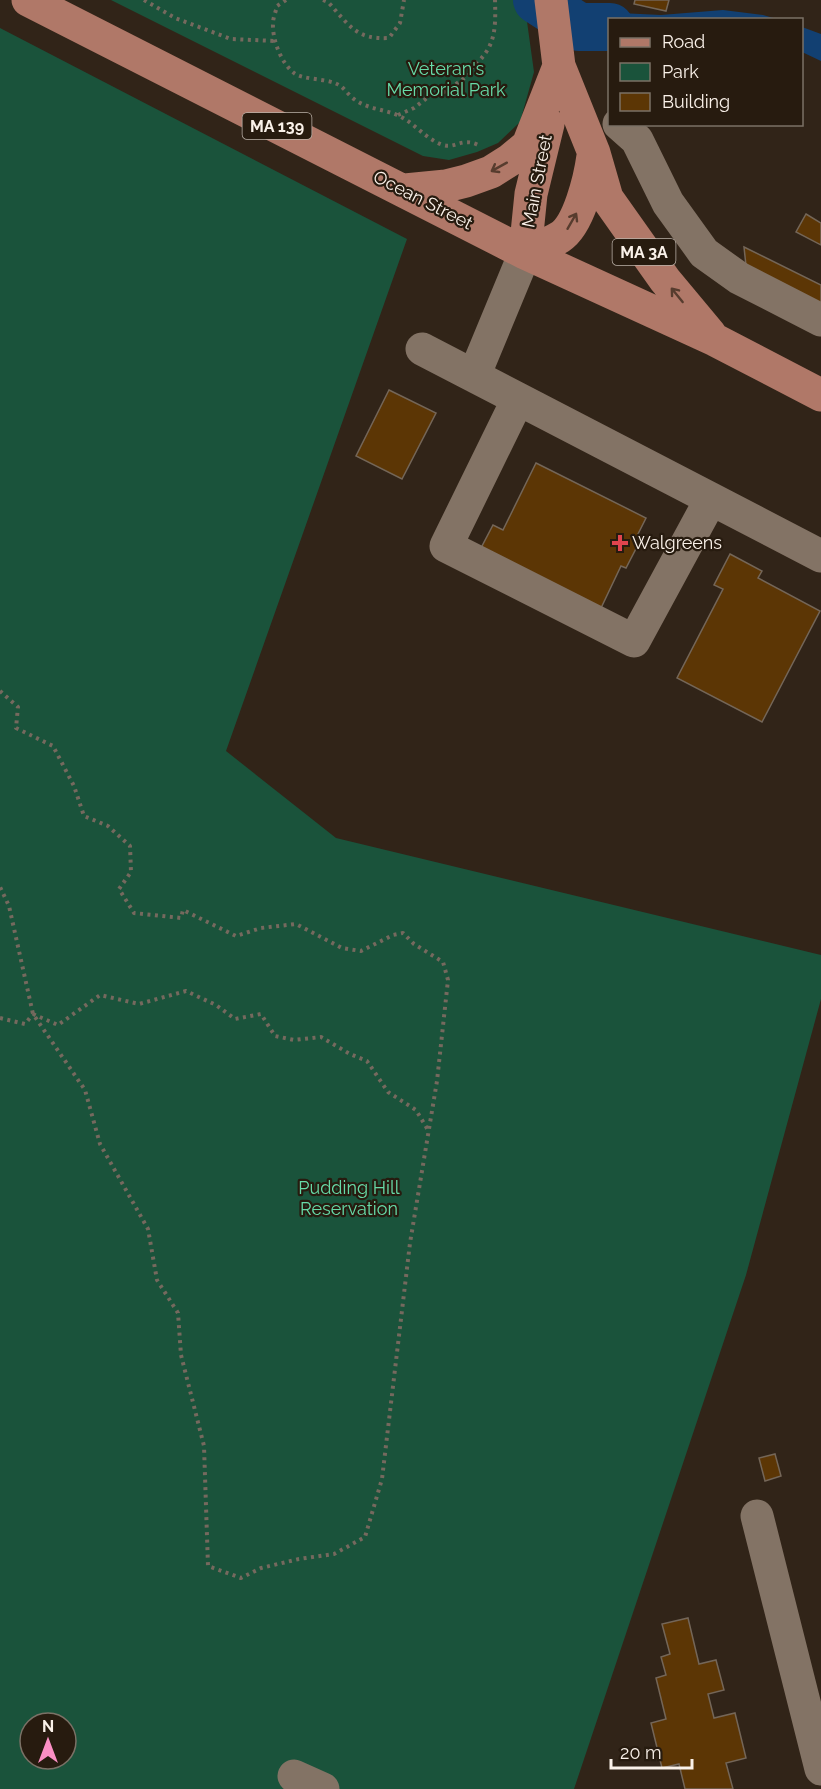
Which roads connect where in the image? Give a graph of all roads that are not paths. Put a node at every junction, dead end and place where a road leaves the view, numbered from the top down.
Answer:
1 (28, 0) edge
2 (551, 1) edge
3 (558, 54) junction
4 (596, 122) edge
5 (621, 126) edge
6 (594, 153) junction
7 (405, 190) junction
8 (525, 253) junction
9 (821, 320) edge
10 (715, 340) junction
11 (422, 349) dead end
12 (474, 376) junction
13 (821, 395) edge
14 (518, 399) junction
15 (711, 499) junction
16 (821, 556) edge
17 (757, 1516) dead end
18 (821, 1769) edge

1 - 7 main road, Ocean Street / MA 139
2 - 3 main road, Main Street / MA 3A
3 - 4 main road, Main Street / MA 3A
3 -> 7 main road
3 - 8 main road, Main Street / MA 3A
4 - 6 main road, Main Street / MA 3A
5 - 9 lane
8 -> 6 main road, Main Street
10 -> 6 main road, MA 3A
7 - 8 main road, Ocean Street / MA 139
8 - 10 main road, Ocean Street / MA 3A
8 - 12 lane
10 - 13 main road, Ocean Street / MA 3A
11 - 12 lane
12 - 14 lane
14 - 15 lane
14 - 15 lane
15 - 16 lane
17 - 18 lane

